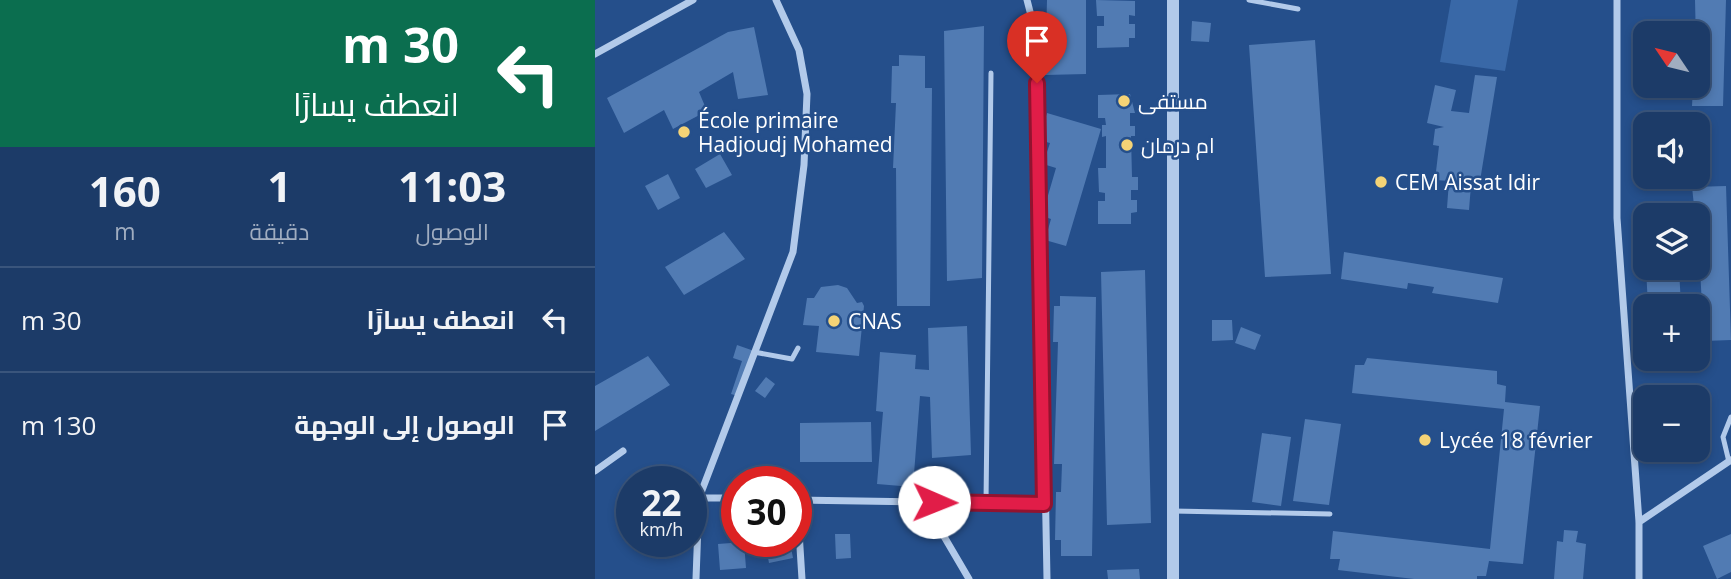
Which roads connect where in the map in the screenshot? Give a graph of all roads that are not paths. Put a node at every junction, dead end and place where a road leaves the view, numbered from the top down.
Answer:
1 (693, 0) edge
2 (776, 0) edge
3 (1027, 0) edge
4 (1173, 0) edge
5 (1249, 0) edge
6 (1617, 0) edge
7 (1298, 9) dead end
8 (595, 54) edge
9 (991, 73) dead end
10 (798, 348) dead end
11 (754, 352) junction
12 (1731, 417) edge
13 (623, 452) dead end
14 (1730, 461) edge
15 (595, 471) edge
16 (707, 477) edge
17 (812, 500) edge
18 (908, 502) junction
19 (986, 503) junction
20 (1044, 504) junction
21 (1173, 511) junction
22 (1330, 514) dead end
23 (1639, 522) junction
24 (697, 557) edge
25 (801, 557) edge
26 (696, 579) edge
27 (802, 579) edge
28 (969, 579) edge
29 (1047, 579) edge
30 (1173, 579) edge
31 (1639, 579) edge

1 - 8 street
2 - 11 street
3 - 20 street
4 - 21 street
5 - 7 lane
6 - 23 street
9 - 19 lane
10 - 11 lane
11 - 16 street
12 - 14 lane
13 - 15 street
14 - 23 street
17 - 18 street
18 - 19 street
18 - 28 street
19 - 20 street
20 - 29 street
21 - 22 lane
21 - 30 street
23 - 31 street
24 - 26 street
25 - 27 street

